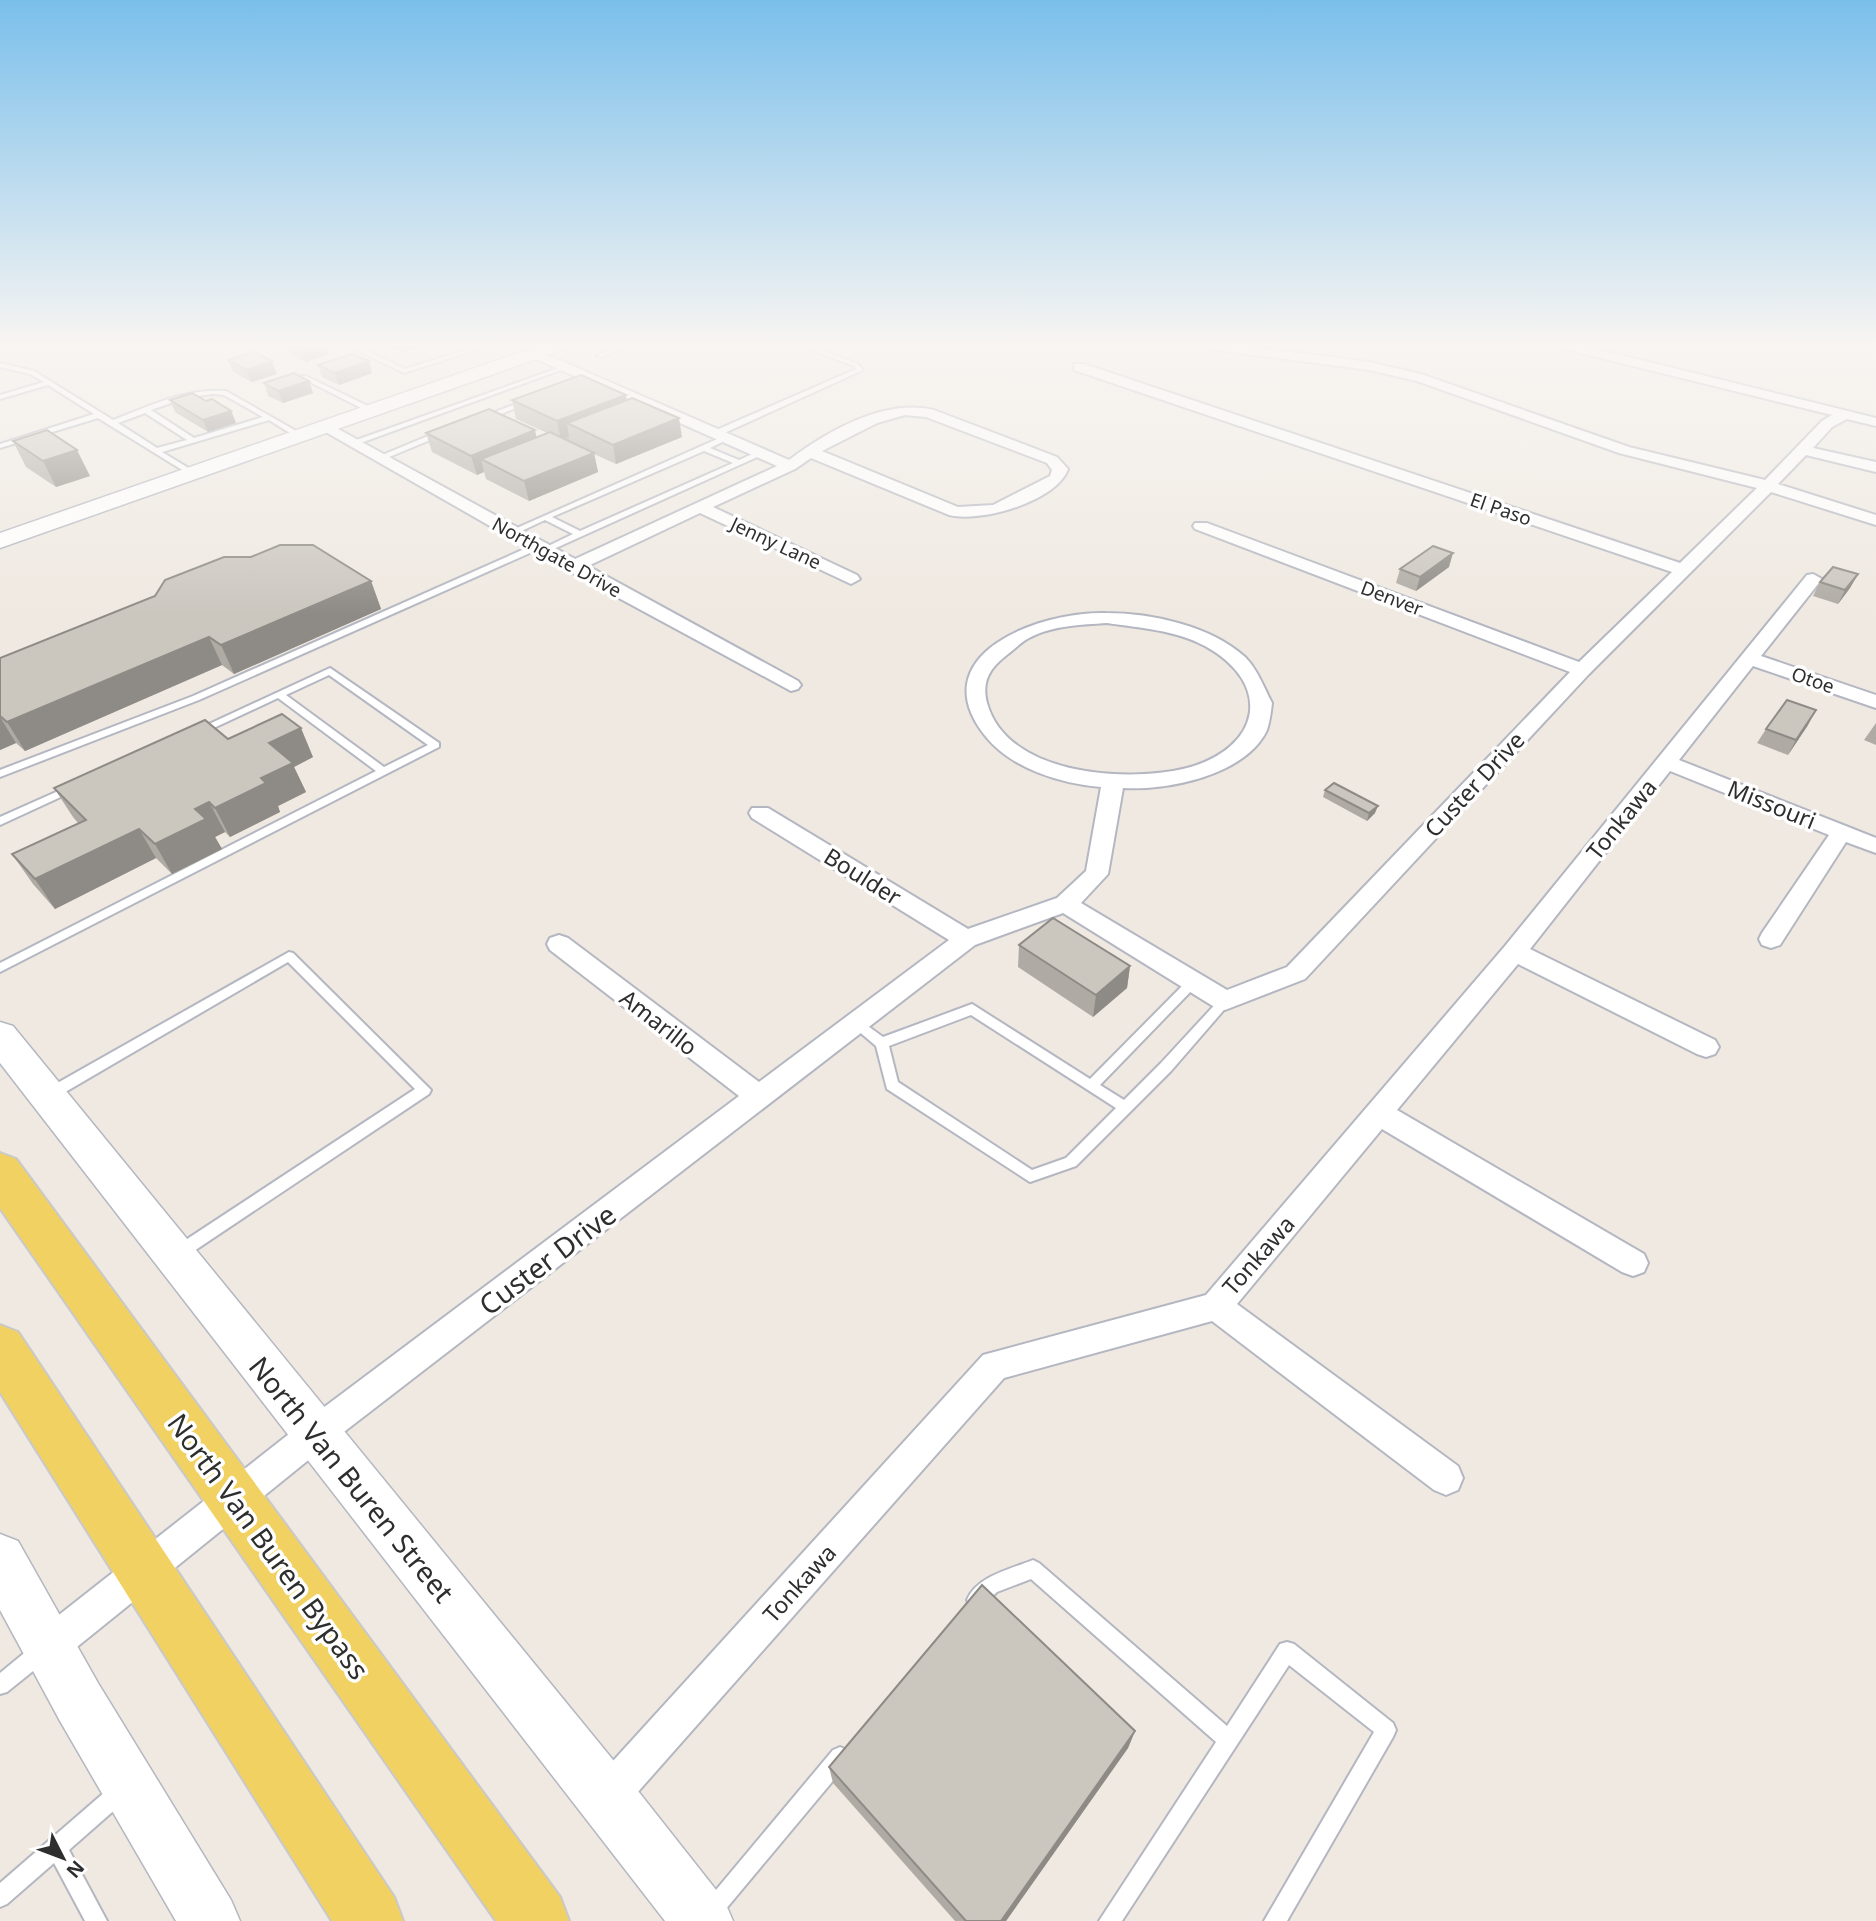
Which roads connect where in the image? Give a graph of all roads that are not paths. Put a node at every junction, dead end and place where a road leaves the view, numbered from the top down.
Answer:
1 (33, 436) edge
2 (132, 436) edge
3 (186, 436) edge
4 (214, 436) edge
5 (300, 436) edge
6 (339, 436) edge
7 (373, 436) edge
8 (438, 436) edge
9 (722, 436) joint
10 (843, 436) edge
11 (988, 436) edge
12 (1284, 436) edge
13 (1583, 436) edge
14 (1816, 436) edge
15 (191, 439) junction
16 (406, 440) dead end
17 (352, 443) junction
18 (416, 444) junction
19 (0, 446) edge
20 (704, 448) junction
21 (1803, 450) junction
22 (156, 451) junction
23 (808, 451) junction
24 (762, 453) junction
25 (379, 458) junction
26 (739, 463) junction
27 (790, 466) junction
28 (1876, 467) edge
29 (192, 474) junction
30 (1768, 486) junction
31 (700, 507) junction
32 (545, 517) junction
33 (1876, 520) edge
34 (1201, 526) dead end
35 (512, 531) junction
36 (579, 534) junction
37 (0, 541) edge
38 (541, 548) junction
39 (573, 566) junction
40 (1684, 570) junction
41 (851, 579) dead end
42 (1813, 579) dead end
43 (1749, 658) junction
44 (1582, 670) junction
45 (791, 685) dead end
46 (279, 694) junction
47 (1876, 702) edge
48 (190, 734) edge
49 (1667, 762) junction
50 (383, 771) junction
51 (0, 774) edge
52 (89, 780) edge
53 (1113, 782) junction
54 (760, 813) dead end
55 (0, 821) edge
56 (1842, 832) junction
57 (1876, 846) edge
58 (1065, 904) junction
59 (966, 939) junction
60 (1771, 939) dead end
61 (559, 944) dead end
62 (1514, 952) junction
63 (0, 968) edge
64 (1193, 982) junction
65 (1225, 1001) junction
66 (856, 1024) junction
67 (0, 1036) edge
68 (882, 1043) junction
69 (1706, 1048) dead end
70 (1091, 1086) junction
71 (47, 1095) junction
72 (761, 1097) junction
73 (1126, 1108) junction
74 (1380, 1114) junction
75 (0, 1172) edge
76 (174, 1256) junction
77 (1633, 1263) dead end
78 (1216, 1306) junction
79 (0, 1348) edge
80 (315, 1434) junction
81 (1446, 1478) dead end
82 (235, 1498) junction
83 (0, 1559) edge
84 (144, 1570) junction
85 (964, 1612) edge
86 (49, 1646) junction
87 (0, 1685) edge
88 (1228, 1740) junction
89 (850, 1744) edge
90 (128, 1785) junction
91 (607, 1797) junction
92 (57, 1848) junction
93 (0, 1897) edge
94 (96, 1921) edge
95 (210, 1921) edge
96 (370, 1921) edge
97 (536, 1921) edge
98 (703, 1921) edge
99 (1110, 1921) edge
100 (1275, 1921) edge

1 - 19 lane
2 - 22 lane
3 - 15 lane
4 - 15 lane
5 - 29 street
6 - 17 street, Northgate Drive
7 - 17 lane
8 - 18 lane
9 - 20 lane
9 - 24 street
10 - 23 street
11 - 23 street
12 - 40 street, El Paso
13 - 30 street
14 - 21 street, Custer Drive
15 - 22 lane
16 - 18 lane
17 - 25 street, Northgate Drive
18 - 25 lane
20 - 26 lane
20 - 32 lane
21 - 28 street
21 - 30 street, Custer Drive
22 - 29 lane
23 - 27 street
24 - 26 lane
24 - 27 street
25 - 35 street, Northgate Drive
26 - 36 lane
27 - 31 street
29 - 37 street
30 - 33 street
30 - 40 street, Custer Drive
31 - 39 street
31 - 41 street, Jenny Lane
32 - 35 lane
32 - 36 lane
34 - 44 street, Denver
35 - 38 street, Northgate Drive
36 - 38 lane
38 - 39 street, Northgate Drive
38 - 51 lane
39 - 45 street, Northgate Drive
40 - 44 street, Custer Drive
42 - 43 street, Tonkawa
43 - 47 street, Otoe
43 - 49 street, Tonkawa
44 - 65 street, Custer Drive
46 - 48 lane
46 - 50 lane
46 - 50 lane
49 - 56 street, Missouri
49 - 62 street, Tonkawa
50 - 63 lane
52 - 55 lane
53 - 53 street
53 - 58 street, Custer Drive
54 - 59 street, Boulder
56 - 57 street, Missouri
56 - 60 street
58 - 59 street, Custer Drive
58 - 64 street
59 - 66 street, Custer Drive
61 - 72 street, Amarillo
62 - 69 street
62 - 74 street, Tonkawa
64 - 65 street
64 - 70 lane
65 - 73 lane
66 - 68 lane
66 - 72 street, Custer Drive
67 - 71 street, North Van Buren Street
68 - 70 lane
68 - 73 lane
70 - 73 lane
71 - 76 street, North Van Buren Street
71 - 76 lane
72 - 80 street, Custer Drive
74 - 77 street
74 - 78 street, Tonkawa
75 - 82 main road, North Van Buren Bypass
76 - 80 street, North Van Buren Street
78 - 81 street
78 - 91 street, Tonkawa
79 - 84 main road
80 - 82 street, Custer Drive
80 - 91 street, North Van Buren Street
82 - 84 street, Custer Drive
82 - 97 main road, North Van Buren Bypass
83 - 86 street
84 - 86 street, Custer Drive
84 - 96 main road
85 - 88 lane
86 - 87 lane
86 - 90 street
88 - 99 lane
88 - 100 lane
89 - 98 lane
90 - 92 lane
90 - 95 street
91 - 98 street, North Van Buren Street
92 - 93 lane
92 - 94 lane

